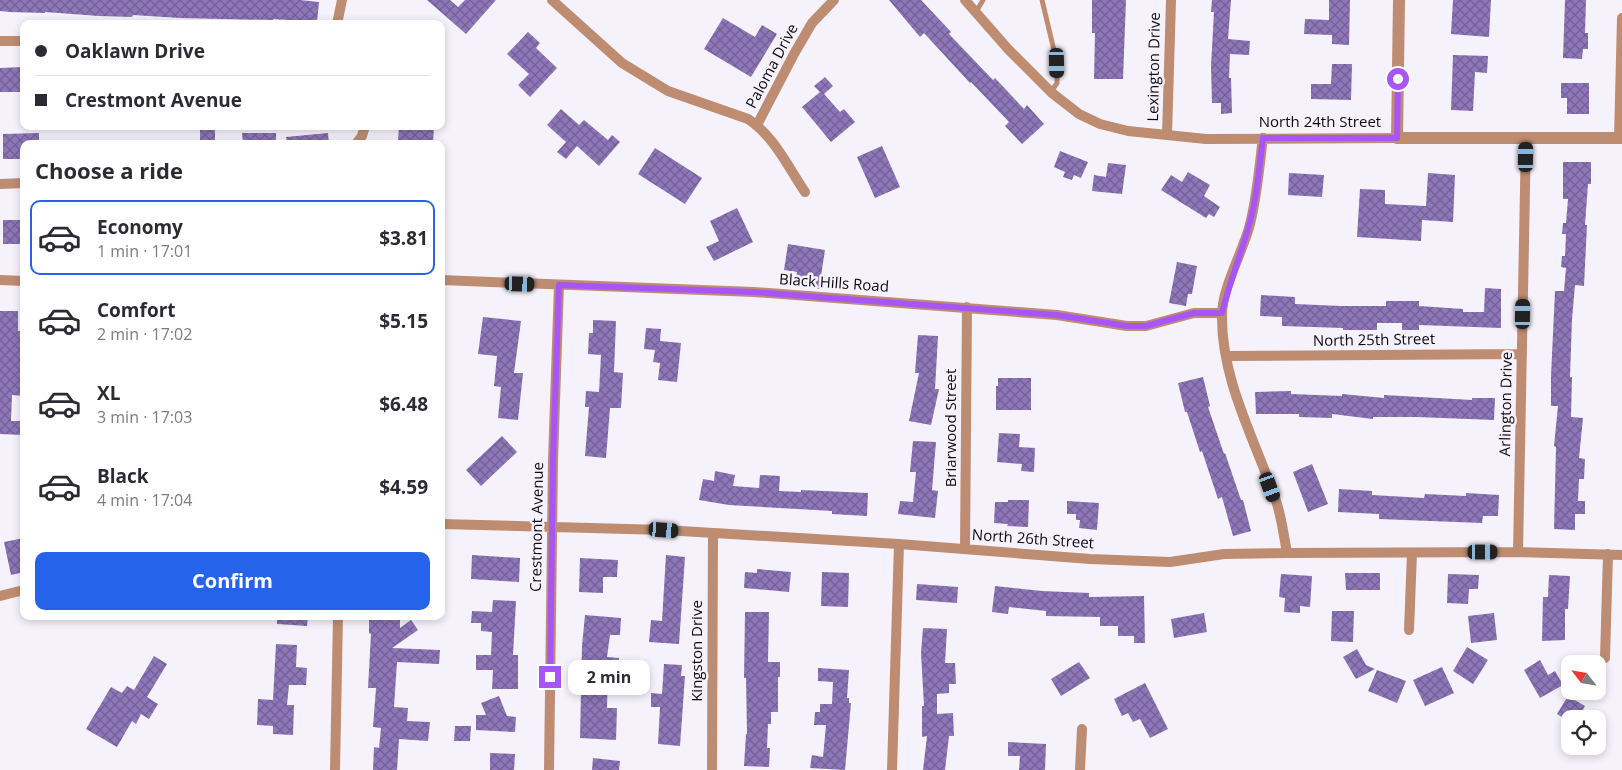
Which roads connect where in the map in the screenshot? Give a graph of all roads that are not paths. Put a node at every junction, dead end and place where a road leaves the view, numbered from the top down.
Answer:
1 (342, 0) edge
2 (552, 0) edge
3 (834, 0) edge
4 (964, 0) edge
5 (983, 0) edge
6 (1042, 0) edge
7 (1171, 0) edge
8 (1399, 0) edge
9 (975, 12) junction
10 (1622, 18) edge
11 (339, 20) edge
12 (0, 41) edge
13 (20, 41) edge
14 (1051, 92) junction
15 (757, 125) junction
16 (1168, 135) junction
17 (1526, 137) junction
18 (1263, 138) junction
19 (1397, 138) junction
20 (1621, 138) edge
21 (20, 183) edge
22 (0, 184) edge
23 (805, 192) dead end
24 (0, 280) edge
25 (445, 280) edge
26 (20, 281) edge
27 (559, 285) junction
28 (967, 308) junction
29 (1222, 313) junction
30 (1522, 354) junction
31 (1226, 356) junction
32 (445, 524) edge
33 (552, 527) junction
34 (713, 533) junction
35 (899, 544) junction
36 (965, 549) junction
37 (1518, 552) junction
38 (1287, 553) junction
39 (1412, 553) junction
40 (1608, 554) junction
41 (1622, 554) edge
42 (20, 591) edge
43 (0, 596) edge
44 (338, 620) edge
45 (1409, 630) dead end
46 (1605, 655) edge
47 (1082, 729) dead end
48 (335, 770) edge
49 (549, 770) edge
50 (712, 770) edge
51 (892, 770) edge
52 (1080, 770) edge

1 - 11 street
2 - 15 street
3 - 15 street, Paloma Drive
4 - 9 street, North 24th Street
5 - 9 lane
6 - 14 lane
7 - 16 street, Lexington Drive
8 - 19 street
9 - 14 street, North 24th Street
10 - 20 street
12 - 13 street
14 - 16 street, North 24th Street
15 - 23 street
16 - 18 street, North 24th Street
17 - 19 street, North 24th Street
17 - 20 street, North 24th Street
17 - 30 street, Arlington Drive
18 - 19 street, North 24th Street
18 - 29 street
21 - 22 street
24 - 26 street
25 - 27 street, Black Hills Road
27 - 28 street, Black Hills Road
27 - 33 street, Crestmont Avenue
28 - 29 street, Black Hills Road
28 - 36 street, Briarwood Street
29 - 31 street
30 - 31 street, North 25th Street
30 - 37 street, Arlington Drive
31 - 38 street
32 - 33 street, North 26th Street
33 - 34 street, North 26th Street
33 - 49 street, Crestmont Avenue
34 - 35 street, North 26th Street
34 - 50 street, Kingston Drive
35 - 36 street, North 26th Street
35 - 51 street
36 - 38 street, North 26th Street
37 - 39 street, North 26th Street
37 - 40 street, North 26th Street
38 - 39 street, North 26th Street
39 - 45 street
40 - 41 street, North 26th Street
40 - 46 street
42 - 43 street
44 - 48 street
47 - 52 street

